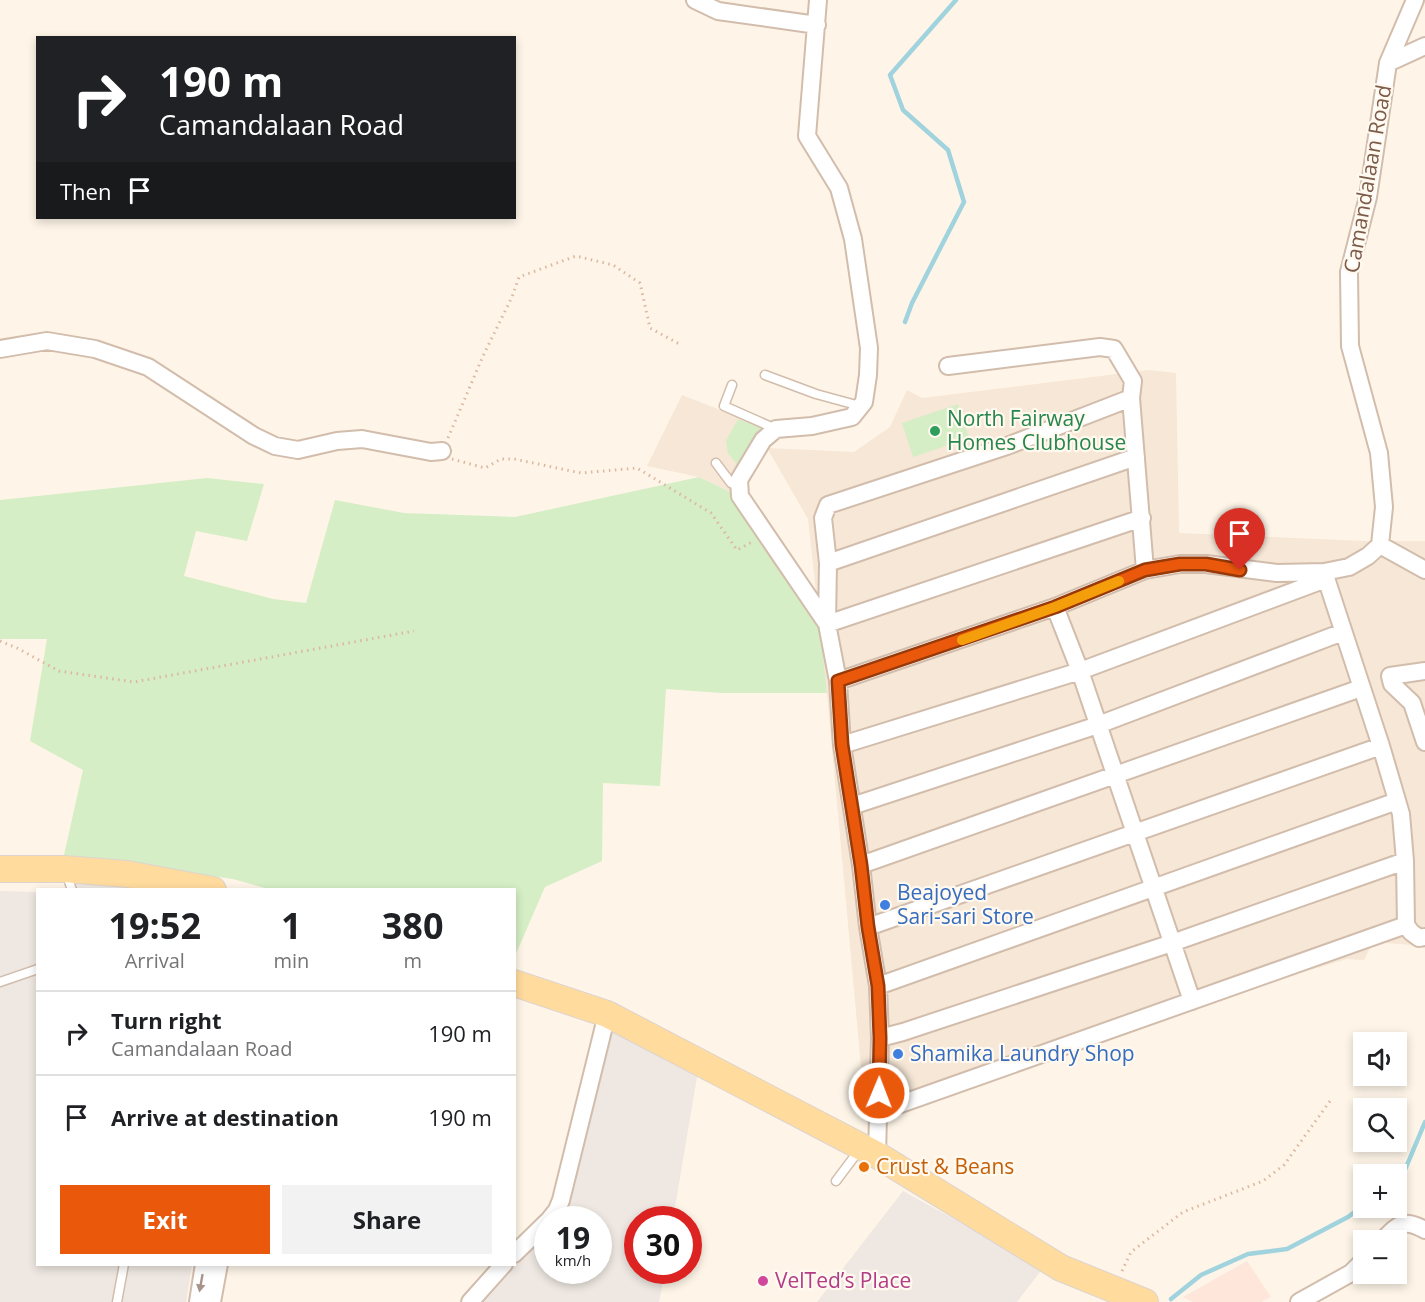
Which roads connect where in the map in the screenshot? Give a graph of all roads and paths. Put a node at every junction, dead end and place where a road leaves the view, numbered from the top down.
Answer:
1 (695, 0) edge
2 (818, 0) edge
3 (1415, 0) edge
4 (817, 25) junction
5 (1425, 46) edge
6 (1388, 63) junction
7 (681, 345) dead end
8 (0, 349) edge
9 (948, 366) dead end
10 (765, 375) dead end
11 (732, 385) dead end
12 (1131, 398) junction
13 (860, 406) junction
14 (776, 429) junction
15 (442, 451) junction
16 (1136, 457) junction
17 (716, 463) dead end
18 (739, 487) junction
19 (1142, 518) junction
20 (766, 534) junction
21 (1380, 545) junction
22 (828, 563) junction
23 (1145, 570) junction
24 (1425, 570) edge
25 (1325, 576) junction
26 (1055, 607) junction
27 (827, 624) junction
28 (414, 631) dead end
29 (1343, 632) junction
30 (0, 641) edge
31 (1080, 671) junction
32 (1425, 671) edge
33 (838, 681) junction
34 (1361, 688) junction
35 (1098, 725) junction
36 (1425, 742) edge
37 (842, 745) junction
38 (1381, 746) junction
39 (1115, 775) junction
40 (1397, 801) junction
41 (852, 806) junction
42 (1135, 832) junction
43 (1405, 861) junction
44 (861, 865) junction
45 (0, 869) edge
46 (68, 879) edge
47 (1153, 887) junction
48 (202, 888) edge
49 (1406, 925) junction
50 (868, 927) junction
51 (1425, 937) edge
52 (1172, 943) junction
53 (36, 970) edge
54 (0, 982) edge
55 (516, 983) edge
56 (878, 986) junction
57 (1192, 1001) junction
58 (607, 1014) junction
59 (880, 1038) junction
60 (1330, 1101) dead end
61 (878, 1112) junction
62 (869, 1151) junction
63 (836, 1181) dead end
64 (559, 1206) edge
65 (1393, 1230) edge
66 (1425, 1230) edge
67 (534, 1234) edge
68 (516, 1252) edge
69 (124, 1266) edge
70 (204, 1266) edge
71 (219, 1266) edge
72 (502, 1266) edge
73 (1353, 1271) edge
74 (1113, 1289) junction
75 (117, 1302) edge
76 (198, 1302) edge
77 (212, 1302) edge
78 (470, 1302) edge
79 (1145, 1302) edge
80 (1299, 1302) edge

1 - 4 street
2 - 4 street
3 - 6 street, Camandalaan Road
4 - 13 street
5 - 6 street
6 - 21 street, Camandalaan Road
7 - 15 path
8 - 15 street
9 - 12 street
10 - 13 lane
11 - 14 lane
12 - 16 street
12 - 22 street
13 - 14 street
14 - 18 street
15 - 20 path
16 - 19 street
16 - 22 street
17 - 18 lane
18 - 20 street
19 - 23 street
19 - 27 street
20 - 27 street
21 - 24 street
21 - 25 street
22 - 27 street
23 - 25 street
23 - 26 street
25 - 29 street
25 - 31 street
26 - 31 street
26 - 33 street
27 - 33 street
28 - 30 path
29 - 34 street
29 - 35 street
31 - 35 street
31 - 37 street
32 - 36 street
33 - 37 street
34 - 38 street
34 - 39 street
35 - 39 street
35 - 41 street
37 - 41 street
38 - 40 street
38 - 42 street
39 - 42 street
39 - 44 street
40 - 43 street
40 - 47 street
41 - 44 street
42 - 47 street
42 - 50 street
43 - 49 street
43 - 52 street
44 - 50 street
45 - 46 main road
46 - 48 main road
47 - 52 street
47 - 56 street
49 - 51 street
49 - 57 street
50 - 56 street
52 - 57 street
52 - 59 street
53 - 54 lane
55 - 58 main road
56 - 59 street
57 - 61 street
58 - 62 main road
58 - 64 street
59 - 61 street
60 - 74 path
61 - 62 street
62 - 63 lane
62 - 74 main road
65 - 66 street
67 - 68 street
69 - 75 lane
70 -> 76 street
71 - 77 street
72 - 78 street
73 - 80 street
74 - 79 main road

